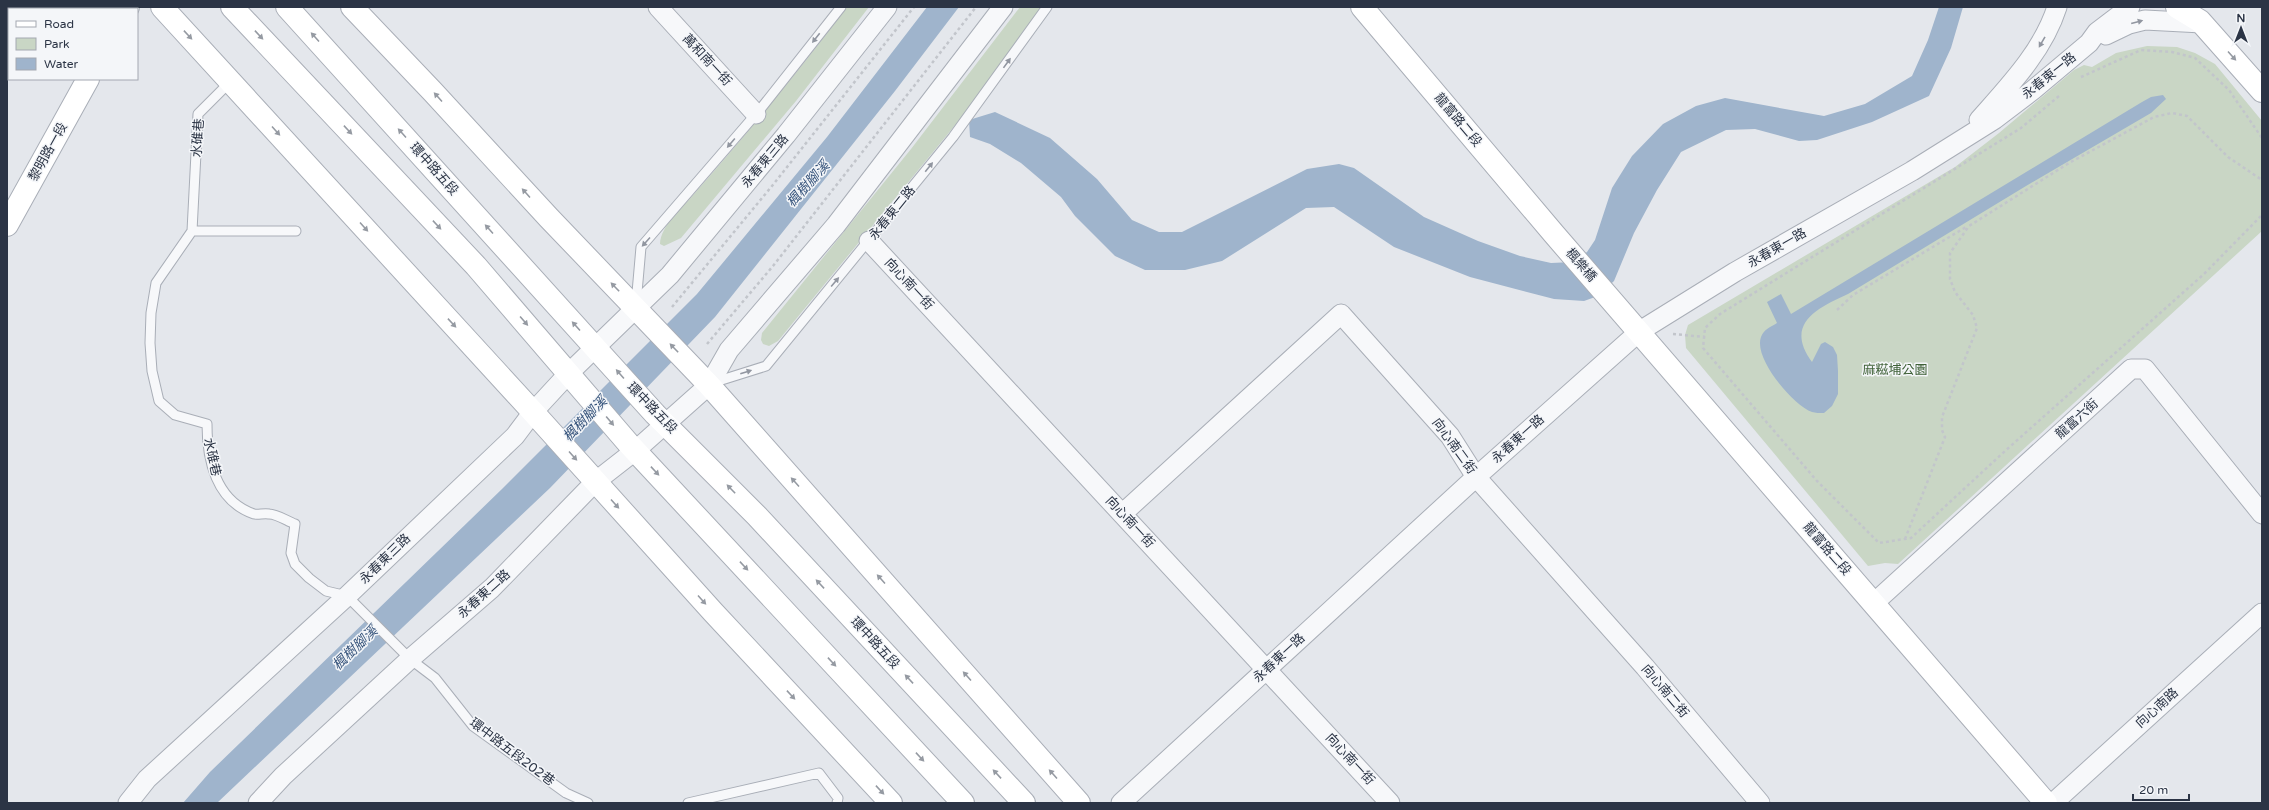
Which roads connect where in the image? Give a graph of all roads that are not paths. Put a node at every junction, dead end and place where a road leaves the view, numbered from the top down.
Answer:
1 (162, 7) edge
2 (232, 7) edge
3 (287, 7) edge
4 (352, 7) edge
5 (658, 7) edge
6 (840, 7) edge
7 (887, 7) edge
8 (1003, 7) edge
9 (1047, 7) edge
10 (1362, 7) edge
11 (2057, 7) edge
12 (2130, 7) edge
13 (2176, 7) edge
14 (2202, 23) junction
15 (2089, 44) junction
16 (87, 80) edge
17 (231, 81) junction
18 (2262, 90) edge
19 (756, 114) junction
20 (1962, 139) junction
21 (7, 225) edge
22 (192, 231) junction
23 (296, 231) dead end
24 (1554, 234) joint
25 (869, 240) junction
26 (1608, 296) joint
27 (638, 312) junction
28 (1640, 331) junction
29 (599, 351) junction
30 (572, 377) junction
31 (705, 380) junction
32 (536, 414) junction
33 (661, 418) junction
34 (632, 446) junction
35 (1476, 477) junction
36 (592, 479) junction
37 (1122, 514) junction
38 (2262, 514) edge
39 (346, 596) junction
40 (1874, 603) junction
41 (2262, 612) edge
42 (410, 659) junction
43 (1267, 670) junction
44 (838, 801) edge
45 (128, 803) edge
46 (258, 803) edge
47 (588, 803) edge
48 (688, 803) edge
49 (891, 803) edge
50 (963, 803) edge
51 (1024, 803) edge
52 (1079, 803) edge
53 (1121, 803) edge
54 (1390, 803) edge
55 (1760, 803) edge
56 (2046, 803) edge
57 (2053, 803) edge

1 -> 17 street
2 -> 30 street
29 -> 3 street, 環中路五段
27 -> 4 street
5 - 19 street, 萬和南一街
6 -> 19 lane
7 - 27 street, 永春東三路
8 - 31 street, 永春東二路
25 -> 9 lane, 永春東二路
10 - 24 street, 龍富路二段
11 -> 20 street, 永春東一路
12 - 15 street, 永春東一路
13 - 14 street
15 -> 14 street
14 -> 18 street
15 - 20 street, 永春東一路
16 - 21 street, 黎明路一段
17 - 22 lane, 水碓巷
17 -> 32 street
19 -> 27 lane
20 - 28 street, 永春東一路
22 - 23 lane
22 - 39 lane, 水碓巷
24 - 26 street, 楓樂橋
31 -> 25 lane, 永春東二路
25 - 37 street, 向心南一街
26 - 28 street, 龍富路二段
27 - 29 street, 永春東三路
31 -> 27 street
28 - 35 street, 永春東一路
28 - 40 street, 龍富路二段
29 - 30 street, 永春東三路
33 -> 29 street, 環中路五段
30 - 32 street, 永春東三路
30 -> 34 street
31 - 33 street, 永春東二路
52 -> 31 street
32 -> 36 street
32 - 39 street, 永春東三路
33 - 34 street, 永春東二路
51 -> 33 street, 環中路五段
34 - 36 street, 永春東二路
34 -> 50 street
35 - 37 street, 向心南二街
35 - 43 street, 永春東一路
35 - 55 street, 向心南二街
36 - 42 street, 永春東二路
36 -> 49 street
37 - 43 street, 向心南一街
38 - 40 street, 龍富六街
39 - 42 lane, 環中路五段202巷
39 - 45 street, 永春東三路
40 - 56 street, 龍富路二段
41 - 57 street, 向心南路
42 - 46 street, 永春東二路
42 - 47 lane, 環中路五段202巷
43 - 53 street, 永春東一路
43 - 54 street, 向心南一街
44 - 48 lane

